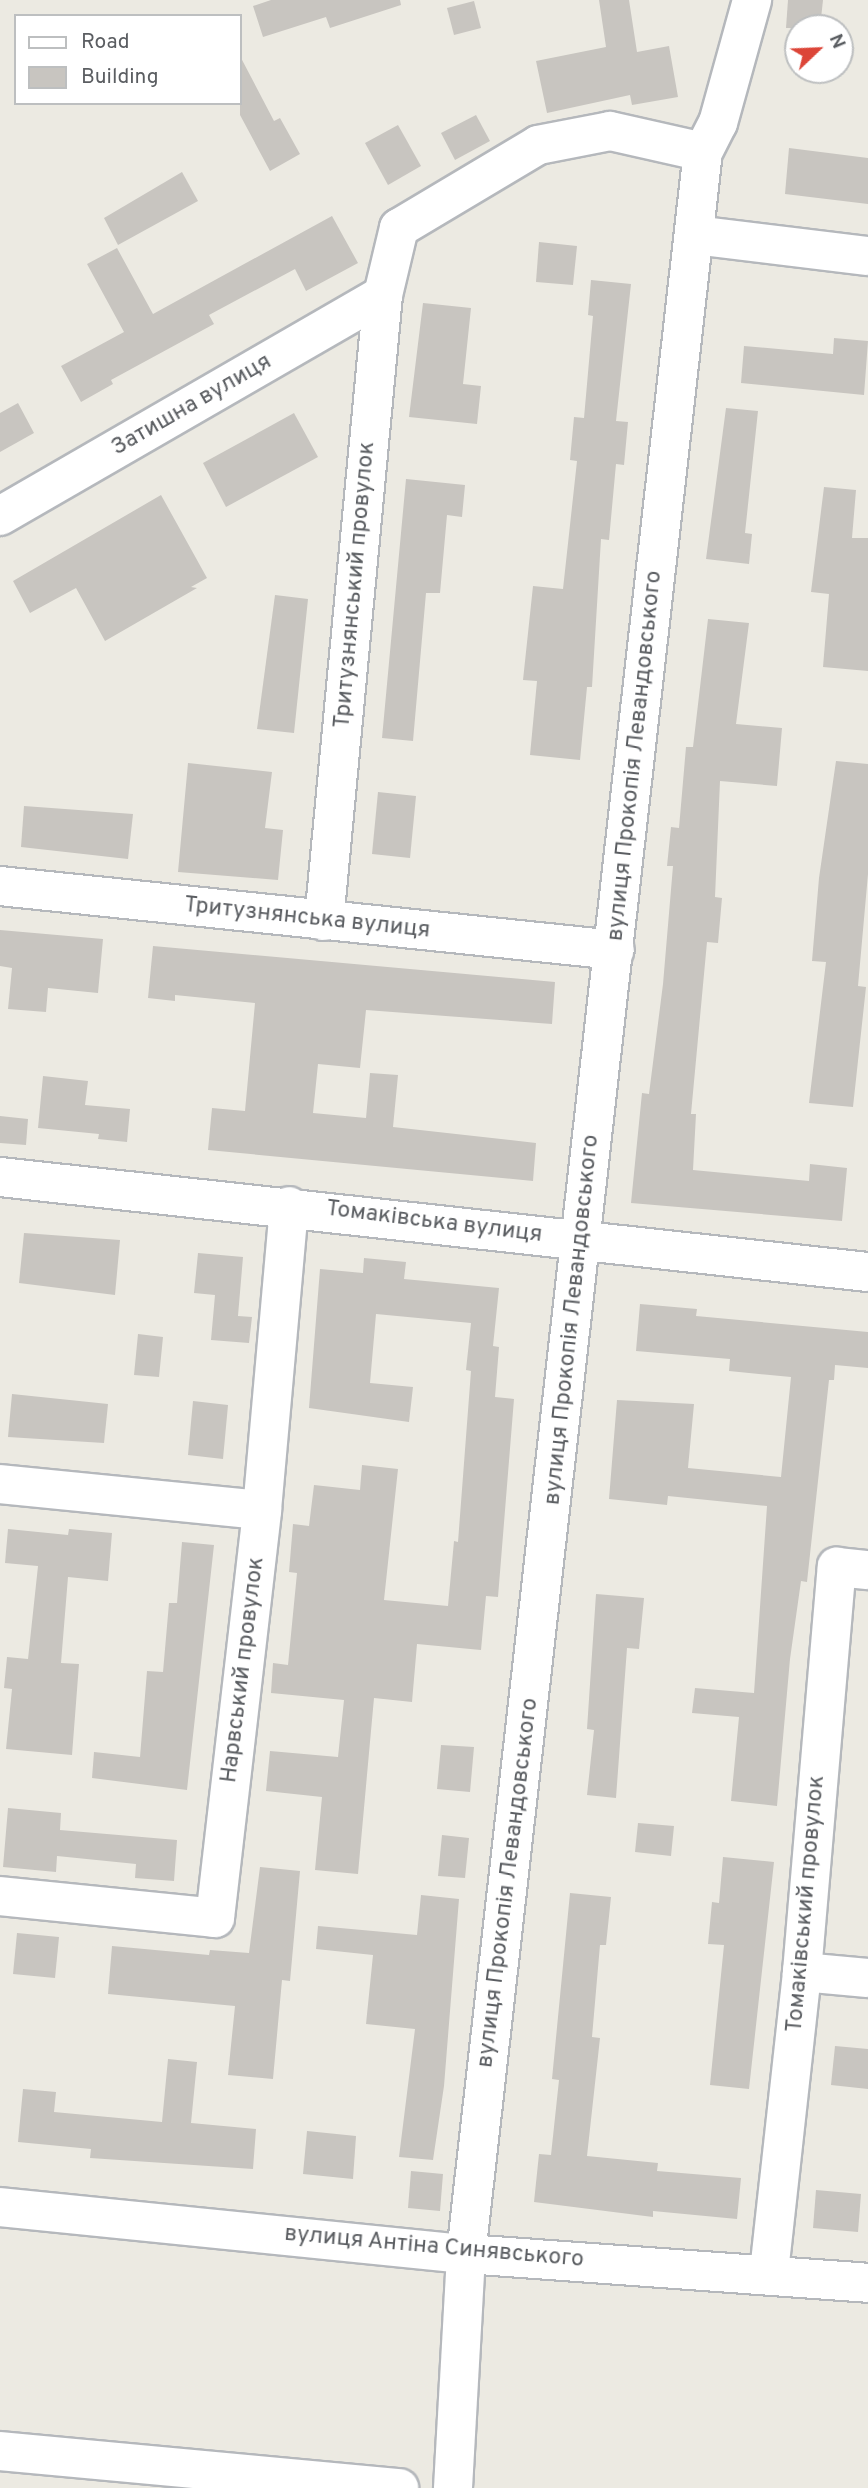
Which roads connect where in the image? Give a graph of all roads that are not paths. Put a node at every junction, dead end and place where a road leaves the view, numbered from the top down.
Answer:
1 (752, 0) edge
2 (703, 152) junction
3 (694, 234) junction
4 (868, 256) edge
5 (383, 295) junction
6 (0, 516) edge
7 (0, 886) edge
8 (324, 921) junction
9 (615, 950) junction
10 (0, 1177) edge
11 (289, 1206) junction
12 (583, 1241) junction
13 (868, 1272) edge
14 (0, 1484) edge
15 (262, 1510) junction
16 (868, 1570) edge
17 (0, 1896) edge
18 (802, 1972) junction
19 (868, 1978) edge
20 (0, 2207) edge
21 (466, 2254) junction
22 (769, 2272) junction
23 (868, 2283) edge
24 (0, 2451) edge
25 (399, 2488) edge
26 (453, 2488) edge

1 - 2 street, вулиця Прокопія Левандовського
2 - 3 street, вулиця Прокопія Левандовського
2 - 5 street, Тритузнянський провулок
3 - 4 street
3 - 9 street, вулиця Прокопія Левандовського
5 - 6 street, Затишна вулиця
5 - 8 street, Тритузнянський провулок
7 - 8 street, Тритузнянська вулиця
8 - 9 street, Тритузнянська вулиця
9 - 12 street, вулиця Прокопія Левандовського
10 - 11 street, Томаківська вулиця
11 - 12 street, Томаківська вулиця
11 - 15 street, Нарвський провулок
12 - 13 street, Томаківська вулиця
12 - 21 street, вулиця Прокопія Левандовського
14 - 15 street
15 - 17 street, Нарвський провулок
16 - 18 street, Томаківський провулок
18 - 19 street
18 - 22 street, Томаківський провулок
20 - 21 street, вулиця Антіна Синявського
21 - 22 street, вулиця Антіна Синявського
21 - 26 street, вулиця Прокопія Левандовського
22 - 23 street, вулиця Антіна Синявського
24 - 25 street

